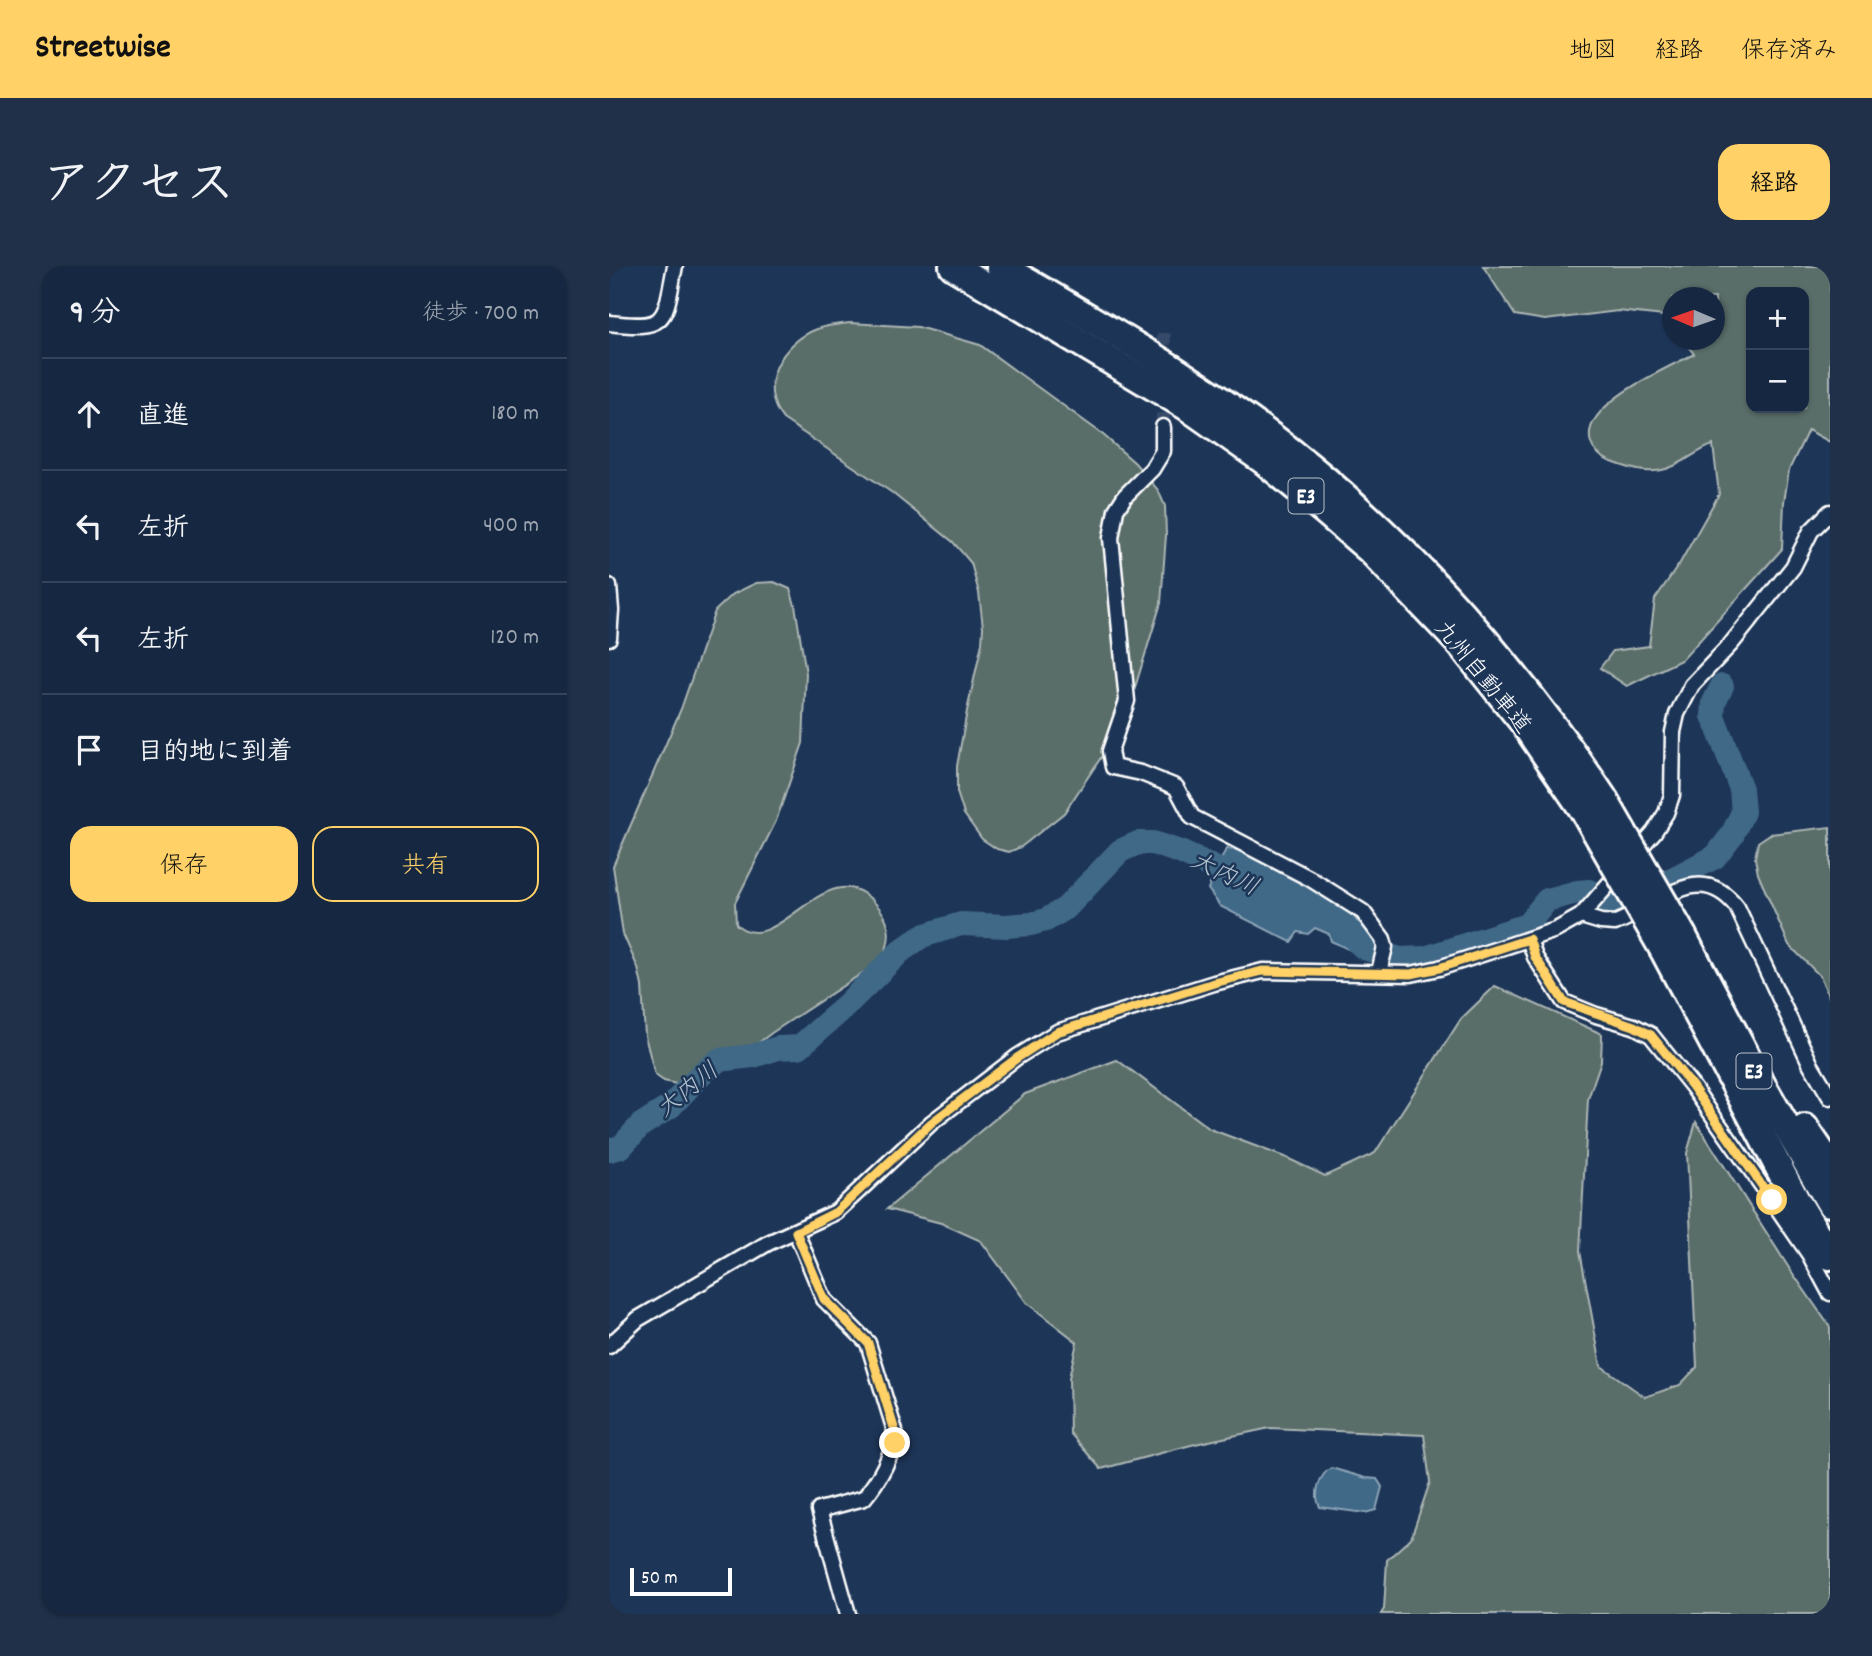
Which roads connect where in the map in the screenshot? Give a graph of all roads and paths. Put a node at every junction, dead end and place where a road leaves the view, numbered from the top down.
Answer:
1 (675, 266) edge
2 (953, 266) edge
3 (1000, 266) edge
4 (609, 323) edge
5 (1163, 427) tunnel mouth
6 (1830, 512) edge
7 (609, 586) edge
8 (609, 638) edge
9 (1594, 805) junction
10 (1581, 916) junction
11 (1529, 939) junction
12 (1673, 942) junction
13 (1699, 965) junction
14 (1379, 972) junction
15 (1830, 1097) edge
16 (1830, 1165) edge
17 (1830, 1203) edge
18 (796, 1232) junction
19 (1830, 1256) edge
20 (1830, 1293) edge
21 (609, 1346) edge
22 (848, 1614) edge

1 - 4 street
2 - 9 highway, 九州自動車道 / E3
3 - 9 highway, 九州自動車道 / E3
5 - 14 street
6 - 10 street
7 - 8 street
9 - 12 highway, 九州自動車道 / E3, bridge
10 - 11 street
10 - 15 street
11 - 14 street
11 - 20 street
12 - 13 highway, 九州自動車道 / E3
12 - 19 highway, 九州自動車道 / E3
13 - 16 highway
13 - 17 highway, 九州自動車道 / E3
14 - 18 street
18 - 21 street
18 - 22 street

